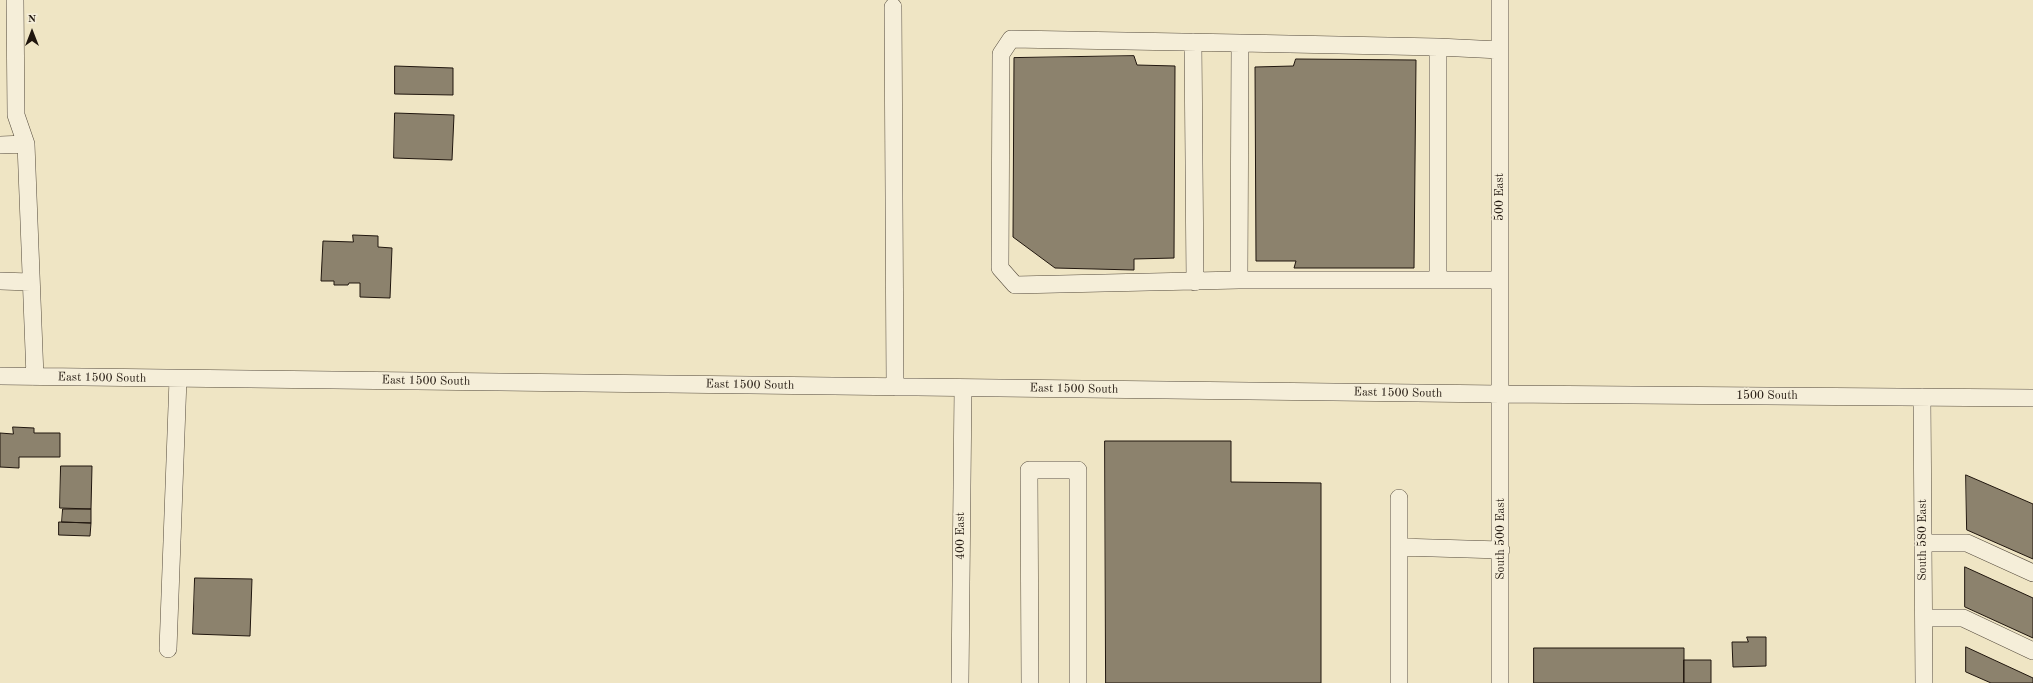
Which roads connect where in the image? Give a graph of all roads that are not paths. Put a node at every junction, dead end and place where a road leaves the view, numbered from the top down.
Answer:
1 (15, 0) edge
2 (1500, 0) edge
3 (893, 8) dead end
4 (1193, 42) junction
5 (1240, 43) junction
6 (1438, 47) junction
7 (1500, 50) junction
8 (26, 144) junction
9 (0, 145) edge
10 (1239, 280) junction
11 (1438, 280) junction
12 (1500, 280) junction
13 (0, 281) edge
14 (30, 282) junction
15 (1195, 282) junction
16 (0, 376) edge
17 (35, 377) junction
18 (178, 378) junction
19 (895, 387) junction
20 (963, 388) junction
21 (1500, 394) junction
22 (1922, 397) junction
23 (2033, 398) edge
24 (1399, 498) dead end
25 (1923, 543) junction
26 (1399, 547) junction
27 (1501, 550) junction
28 (2033, 573) edge
29 (1924, 618) junction
30 (168, 648) dead end
31 (2033, 651) edge
32 (960, 683) edge
33 (1030, 683) edge
34 (1078, 683) edge
35 (1399, 683) edge
36 (1500, 683) edge
37 (1924, 683) edge

1 - 8 street
2 - 7 street, 500 East
3 - 19 street
4 - 5 street
4 - 15 street
4 - 15 street
5 - 6 street
5 - 10 street
6 - 7 street
6 - 11 street
7 - 12 street, 500 East
8 - 9 street
8 - 14 street
10 - 11 street
10 - 15 street
11 - 12 street
12 - 21 street, 500 East
13 - 14 street
14 - 17 street
16 - 17 street, East 1500 South
17 - 18 street, East 1500 South
18 - 19 street, East 1500 South
18 - 30 street
19 - 20 street, East 1500 South
20 - 21 street, East 1500 South
20 - 32 street, 400 East
21 - 22 street, 1500 South
21 - 27 street, South 500 East
22 - 23 street, 1500 South
22 - 25 street, South 580 East
24 - 26 street
25 - 28 street
25 - 29 street, South 580 East
26 - 27 street
26 - 35 street
27 - 36 street, South 500 East
29 - 31 street
29 - 37 street, South 580 East
33 - 34 street

